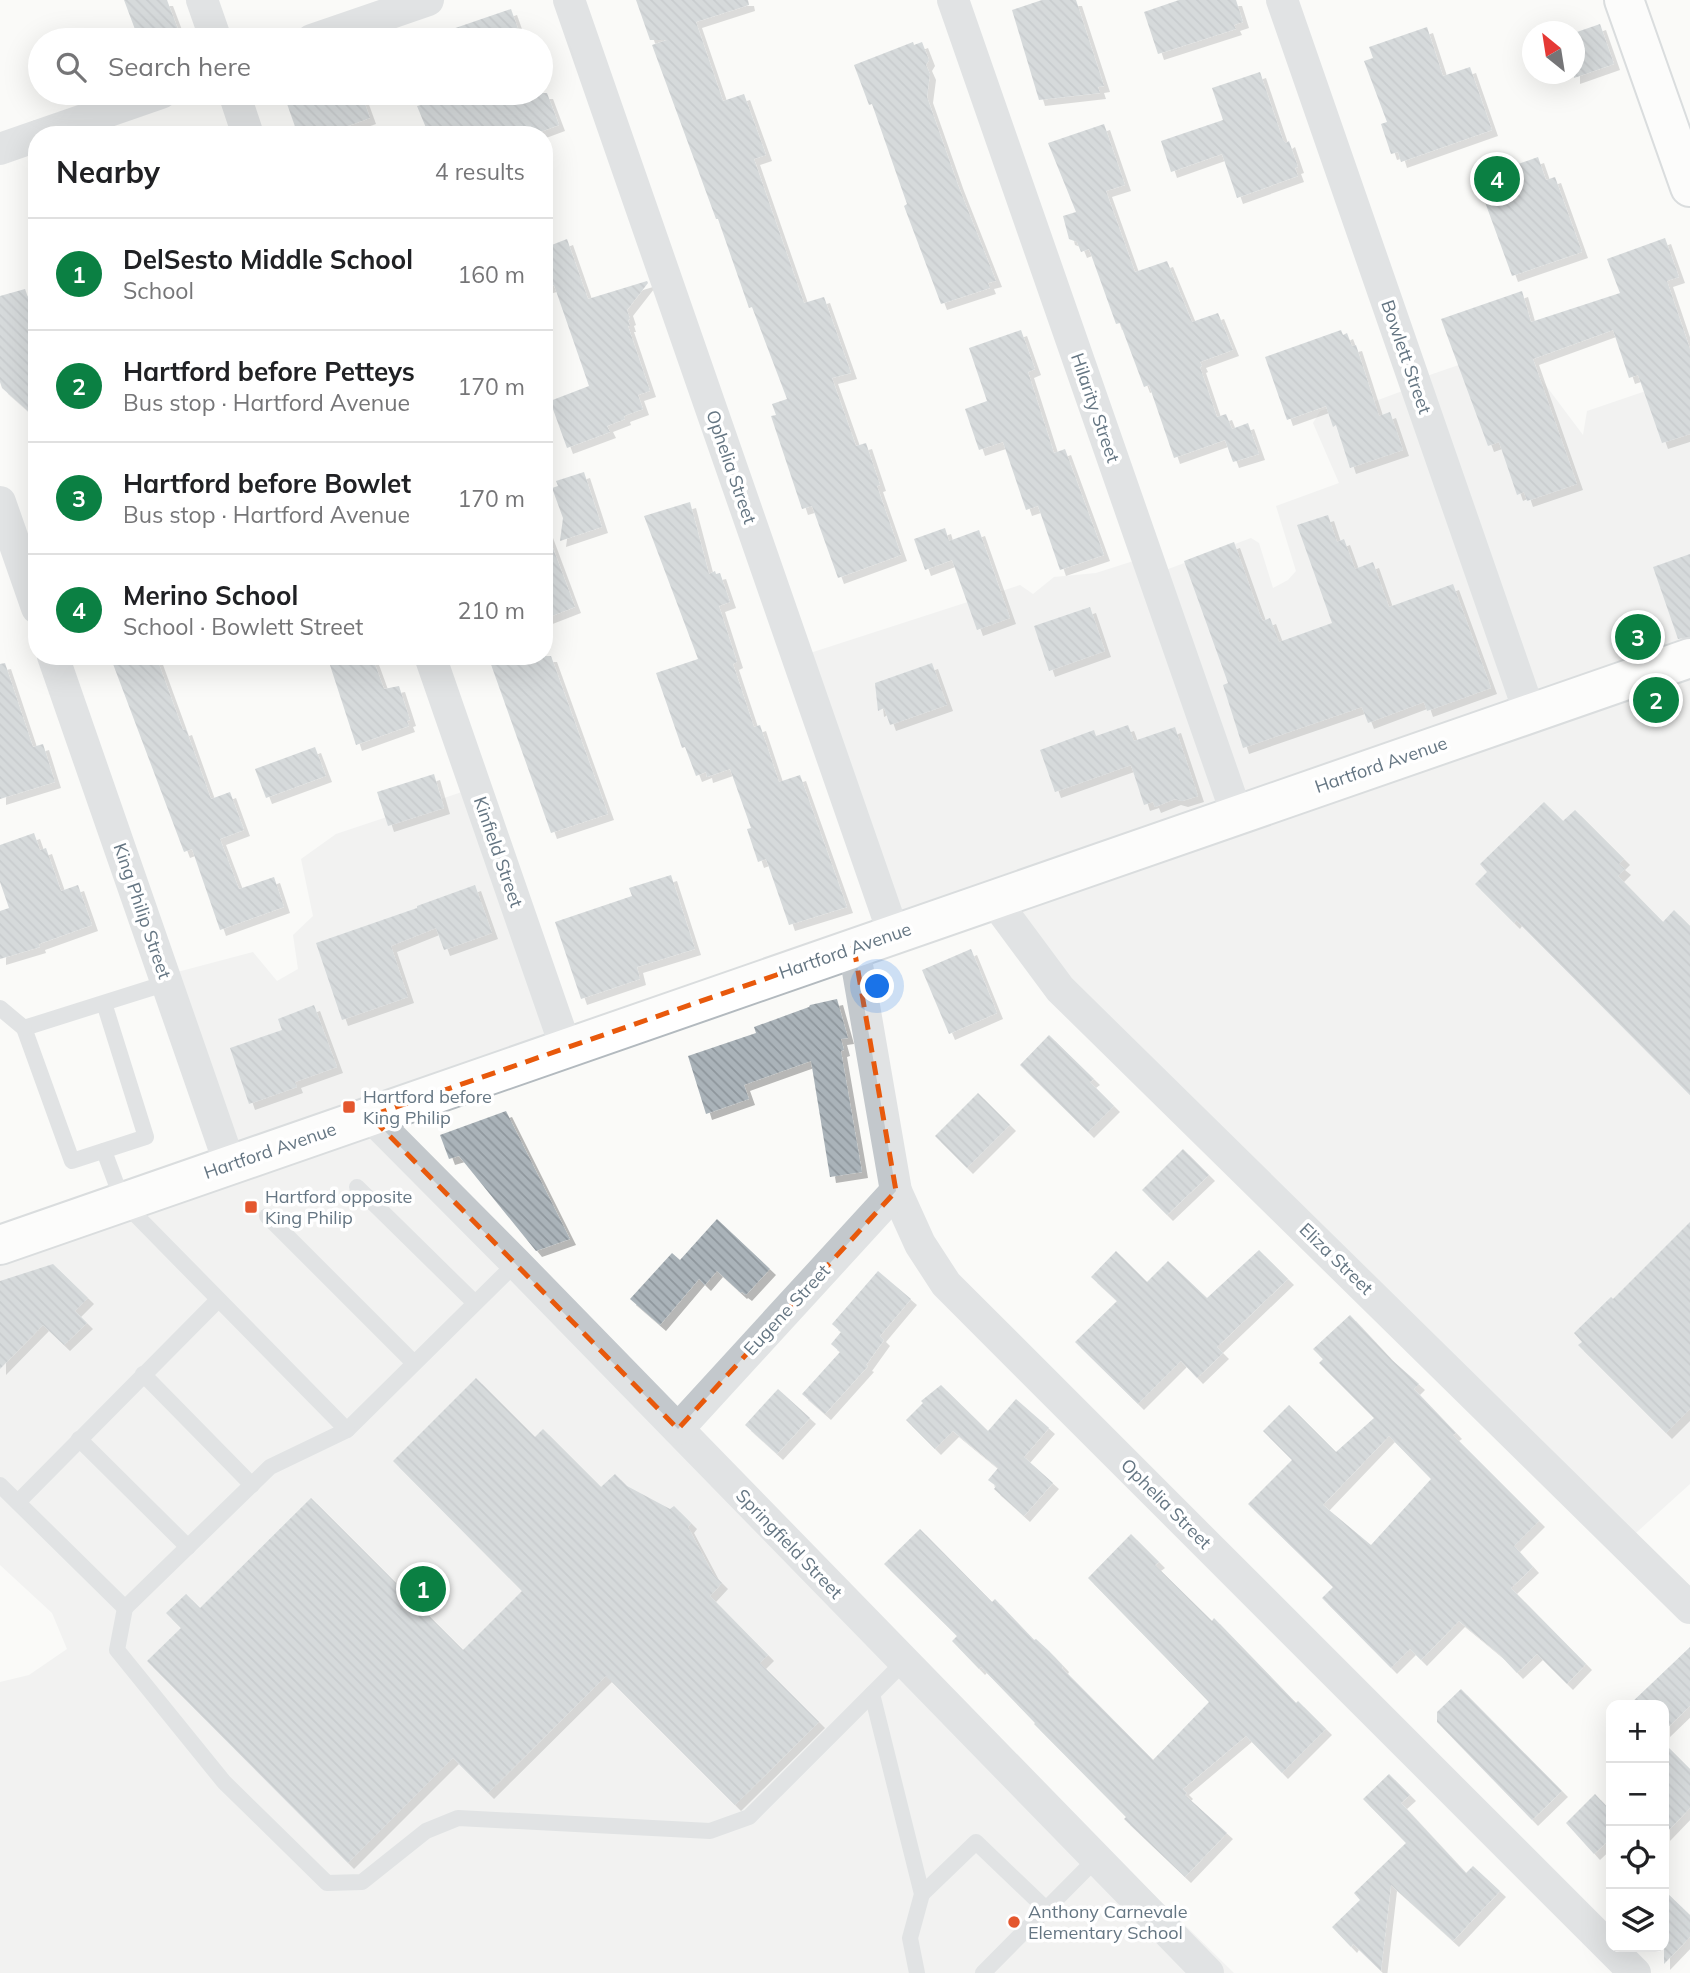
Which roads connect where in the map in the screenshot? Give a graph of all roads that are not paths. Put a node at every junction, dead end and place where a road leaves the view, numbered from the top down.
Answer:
1 (202, 0) edge
2 (428, 0) edge
3 (569, 0) edge
4 (953, 0) edge
5 (1282, 0) edge
6 (1624, 0) edge
7 (212, 28) edge
8 (348, 28) edge
9 (126, 105) edge
10 (238, 105) edge
11 (65, 126) edge
12 (245, 126) edge
13 (28, 139) edge
14 (0, 149) edge
15 (1690, 187) edge
16 (0, 502) edge
17 (28, 582) edge
18 (1690, 658) edge
19 (57, 665) edge
20 (433, 665) edge
21 (1530, 714) junction
22 (1237, 816) junction
23 (994, 900) junction
24 (894, 935) junction
25 (854, 948) junction
26 (167, 984) junction
27 (104, 1003) junction
28 (0, 1008) edge
29 (24, 1028) junction
30 (566, 1048) junction
31 (370, 1116) junction
32 (104, 1151) junction
33 (230, 1165) junction
34 (357, 1187) dead end
35 (896, 1191) junction
36 (123, 1202) junction
37 (267, 1216) dead end
38 (0, 1245) edge
39 (516, 1262) junction
40 (218, 1300) junction
41 (475, 1303) junction
42 (414, 1363) junction
43 (143, 1374) junction
44 (678, 1429) junction
45 (347, 1430) junction
46 (79, 1439) junction
47 (0, 1485) edge
48 (252, 1485) junction
49 (18, 1502) junction
50 (188, 1547) junction
51 (125, 1608) junction
52 (1690, 1608) edge
53 (904, 1662) junction
54 (872, 1694) junction
55 (1096, 1859) junction
56 (922, 1894) junction
57 (1046, 1909) junction
58 (917, 1973) edge
59 (983, 1973) edge
60 (1208, 1973) edge
61 (1635, 1973) edge

1 - 7 street
2 - 8 street
3 - 24 street, Ophelia Street
4 - 22 street, Hilarity Street
5 - 21 street, Bowlett Street
6 - 15 main road
9 - 11 street
10 - 12 street
13 - 14 street
16 - 17 street
18 - 21 main road, Hartford Avenue
19 - 26 street, King Philip Street
20 - 30 street, Kinfield Street
21 - 22 main road, Hartford Avenue
22 - 23 main road, Hartford Avenue
23 - 24 main road, Hartford Avenue
23 - 52 street, Eliza Street
24 - 25 main road, Hartford Avenue
25 - 30 main road, Hartford Avenue
25 - 35 street, Ophelia Street
26 - 27 lane
26 - 33 street, King Philip Street
27 - 29 lane
27 - 32 lane
28 - 29 lane
29 - 32 lane
30 - 31 main road, Hartford Avenue
31 - 33 main road, Hartford Avenue
31 - 39 street, Springfield Street
32 - 36 lane
33 - 36 main road, Hartford Avenue
34 - 41 lane
35 - 44 street, Eugene Street
35 - 61 street, Ophelia Street
36 - 38 main road, Hartford Avenue
36 - 40 lane
37 - 42 lane
39 - 41 lane
39 - 44 street, Springfield Street
40 - 43 lane
40 - 45 lane
41 - 42 lane
42 - 45 lane
43 - 46 lane
43 - 48 lane
44 - 53 street, Springfield Street
45 - 48 lane
46 - 49 lane
46 - 50 lane
47 - 49 lane
48 - 50 lane
49 - 51 lane
50 - 51 lane
51 - 54 lane
53 - 54 lane
53 - 55 street, Springfield Street
54 - 56 lane
55 - 57 lane
55 - 60 street, Springfield Street
56 - 57 lane
56 - 58 lane
57 - 59 lane

